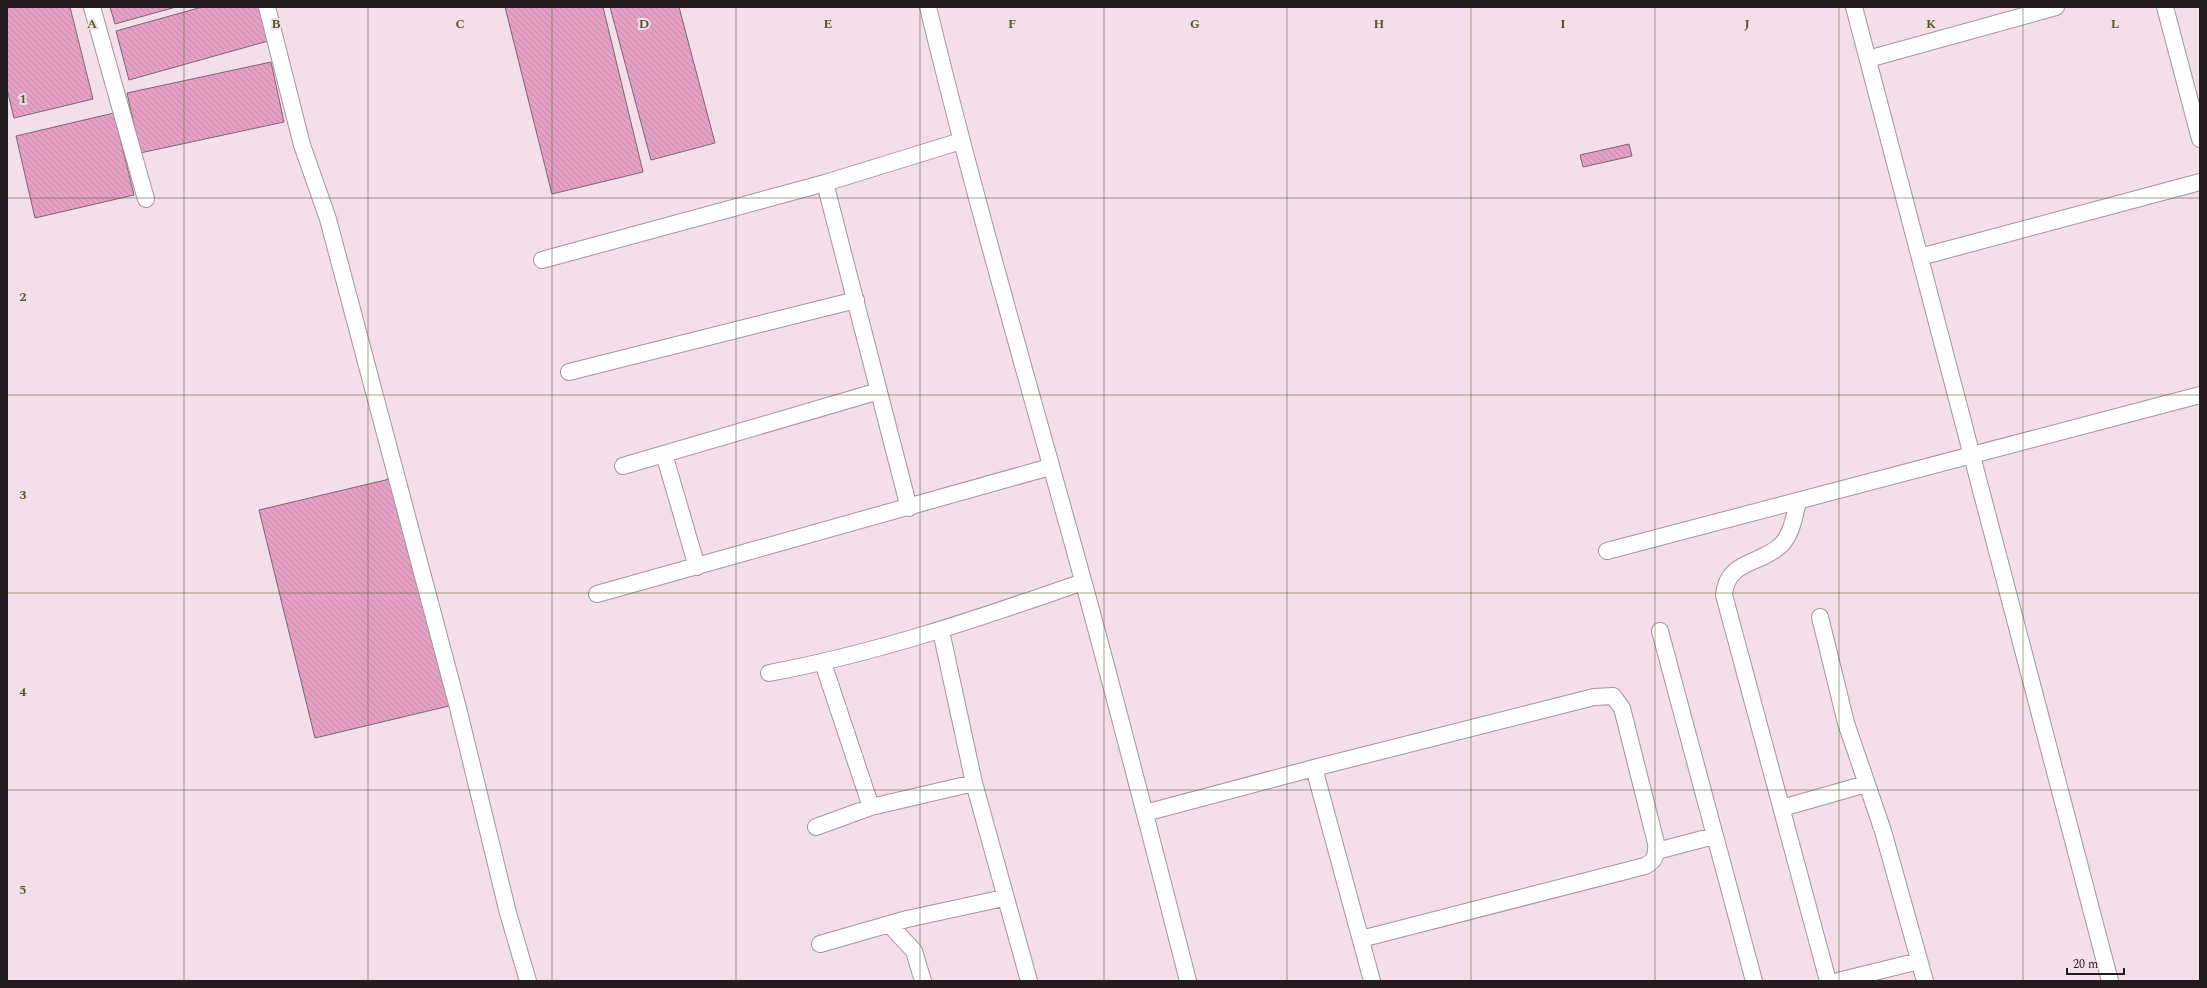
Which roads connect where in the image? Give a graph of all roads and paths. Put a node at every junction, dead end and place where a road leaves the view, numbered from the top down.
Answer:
1 (92, 7) edge
2 (266, 7) edge
3 (928, 7) edge
4 (1854, 7) edge
5 (2056, 7) edge
6 (2168, 8) edge
7 (1868, 59) junction
8 (2200, 139) edge
9 (961, 141) junction
10 (2200, 182) edge
11 (825, 183) junction
12 (146, 199) dead end
13 (1920, 257) junction
14 (542, 260) dead end
15 (856, 300) junction
16 (569, 372) dead end
17 (879, 391) junction
18 (2200, 395) edge
19 (664, 454) junction
20 (1972, 456) junction
21 (623, 466) dead end
22 (1050, 467) junction
23 (1798, 502) junction
24 (909, 508) junction
25 (1607, 551) dead end
26 (697, 567) junction
27 (1083, 582) junction
28 (597, 594) dead end
29 (1820, 617) dead end
30 (941, 631) junction
31 (1660, 631) dead end
32 (823, 663) junction
33 (769, 673) dead end
34 (1314, 768) junction
35 (974, 783) junction
36 (1866, 784) junction
37 (870, 807) junction
38 (1782, 808) junction
39 (1145, 813) junction
40 (816, 827) dead end
41 (1714, 836) junction
42 (1657, 851) junction
43 (1004, 898) junction
44 (889, 924) junction
45 (1362, 940) junction
46 (820, 944) dead end
47 (1919, 961) junction
48 (528, 981) edge
49 (923, 981) edge
50 (1029, 981) edge
51 (1188, 981) edge
52 (1372, 981) edge
53 (1754, 981) edge
54 (1828, 981) edge
55 (1838, 981) edge
56 (1925, 981) edge
57 (2110, 981) edge

1 - 12 street
2 - 48 street
3 - 9 street
4 - 7 street
5 - 7 street
6 - 8 street
7 - 13 street
9 - 11 street
9 - 22 street
10 - 13 street
11 - 14 street
11 - 15 street
13 - 20 street
15 - 16 street
15 - 17 street
17 - 19 street
17 - 24 street
18 - 20 street
19 - 21 street
19 - 26 street
20 - 23 street
20 - 57 street
22 - 24 street
22 - 27 street
23 - 25 street
23 - 38 street
24 - 26 street
26 - 28 street
27 - 30 street
27 - 39 street
29 - 36 street
30 - 32 street
30 - 35 street
31 - 41 street
32 - 33 street
32 - 37 street
34 - 39 street
34 - 42 street
34 - 45 street
35 - 37 street
35 - 43 street
36 - 38 street
36 - 47 street
37 - 40 street
38 - 54 street
39 - 51 street
41 - 42 street
41 - 53 street
42 - 45 street
43 - 44 street
43 - 50 street
44 - 46 street
44 - 49 street
45 - 52 street
47 - 55 street
47 - 56 street

